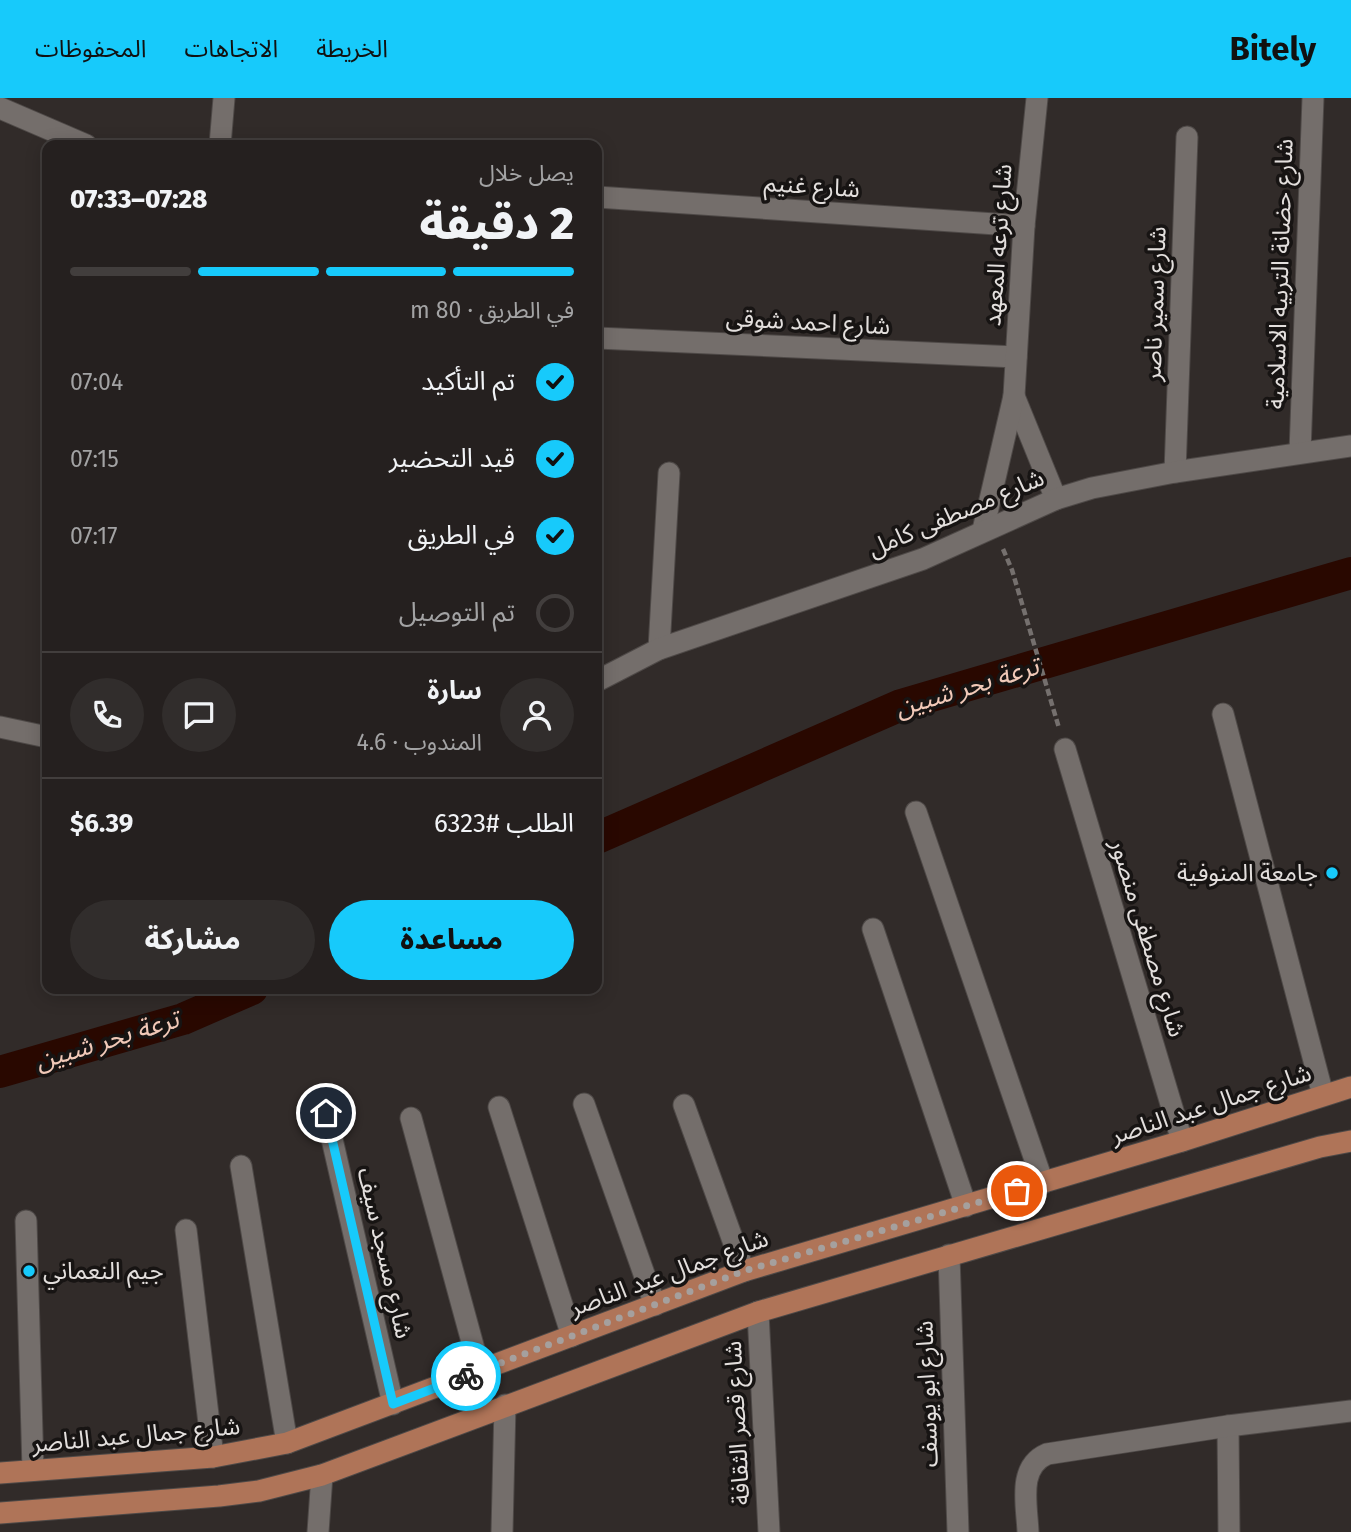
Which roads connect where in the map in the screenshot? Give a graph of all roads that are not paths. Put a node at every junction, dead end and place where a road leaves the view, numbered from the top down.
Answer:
1 (224, 98) edge
2 (1037, 98) edge
3 (1313, 98) edge
4 (0, 108) edge
5 (1187, 137) dead end
6 (74, 140) edge
7 (220, 140) edge
8 (602, 197) edge
9 (1024, 226) junction
10 (602, 338) edge
11 (1016, 357) junction
12 (1014, 396) junction
13 (1351, 446) edge
14 (1300, 452) junction
15 (1175, 472) junction
16 (669, 473) dead end
17 (1056, 499) junction
18 (983, 530) junction
19 (659, 649) junction
20 (602, 678) edge
21 (1223, 714) dead end
22 (0, 727) edge
23 (42, 736) edge
24 (1065, 749) road end
25 (916, 811) dead end
26 (873, 929) dead end
27 (1351, 1087) edge
28 (1324, 1095) junction
29 (584, 1104) dead end
30 (684, 1105) dead end
31 (499, 1107) dead end
32 (326, 1113) dead end
33 (411, 1118) dead end
34 (1182, 1141) junction
35 (1351, 1141) edge
36 (241, 1166) dead end
37 (1043, 1183) junction
38 (967, 1206) junction
39 (26, 1221) dead end
40 (187, 1230) dead end
41 (948, 1255) junction
42 (744, 1271) junction
43 (655, 1305) junction
44 (758, 1312) junction
45 (572, 1336) junction
46 (480, 1371) junction
47 (393, 1404) junction
48 (505, 1405) junction
49 (1351, 1411) edge
50 (1228, 1426) junction
51 (287, 1443) junction
52 (213, 1457) junction
53 (33, 1470) junction
54 (0, 1473) edge
55 (322, 1475) junction
56 (0, 1514) edge
57 (318, 1532) edge
58 (502, 1532) edge
59 (768, 1532) edge
60 (958, 1532) edge
61 (1028, 1532) edge
62 (1229, 1532) edge

1 - 7 street
2 - 9 street, شارع ترعه المعهد
3 - 14 street, شارع حضانة التربيه الاسلامية
4 - 6 street
5 - 15 street, شارع سمير ناصر
8 - 9 street, شارع غنيم
9 - 11 street, شارع ترعه المعهد
10 - 11 street, شارع احمد شوقى
11 - 12 street, شارع ترعه المعهد
12 - 17 street, شارع ترعه المعهد
12 - 18 street, شارع ترعه المعهد
13 - 14 street, شارع مصطفى كامل
14 - 15 street, شارع مصطفى كامل
15 - 17 street, شارع مصطفى كامل
16 - 19 street
17 - 18 street, شارع مصطفى كامل
18 - 19 street, شارع مصطفى كامل
19 - 20 street, شارع مصطفى كامل
21 - 28 street
22 - 23 street
24 - 34 street, شارع مصطفى منصور
25 - 37 street
26 - 38 street
27 - 28 main road, شارع جمال عبد الناصر
28 - 34 main road, شارع جمال عبد الناصر
29 - 43 street
30 - 42 street
31 - 45 street
32 - 47 street, شارع مسجد سيف
33 - 46 street
34 - 37 main road, شارع جمال عبد الناصر
35 - 41 main road
36 - 51 street
37 - 38 main road, شارع جمال عبد الناصر
38 - 42 main road, شارع جمال عبد الناصر
39 - 53 street
40 - 52 street
41 - 44 main road
41 - 60 street, شارع ابو يوسف
42 - 43 main road, شارع جمال عبد الناصر
43 - 45 main road, شارع جمال عبد الناصر
44 - 48 main road
44 - 59 street, شارع قصر الثقافة
45 - 46 main road, شارع جمال عبد الناصر
46 - 47 main road, شارع جمال عبد الناصر
47 - 51 main road, شارع جمال عبد الناصر
48 - 55 main road
48 - 58 street
49 - 50 street
50 - 61 street
50 - 62 street
51 - 52 main road, شارع جمال عبد الناصر
52 - 53 main road, شارع جمال عبد الناصر
53 - 54 main road, شارع جمال عبد الناصر
55 - 56 main road
55 - 57 street

